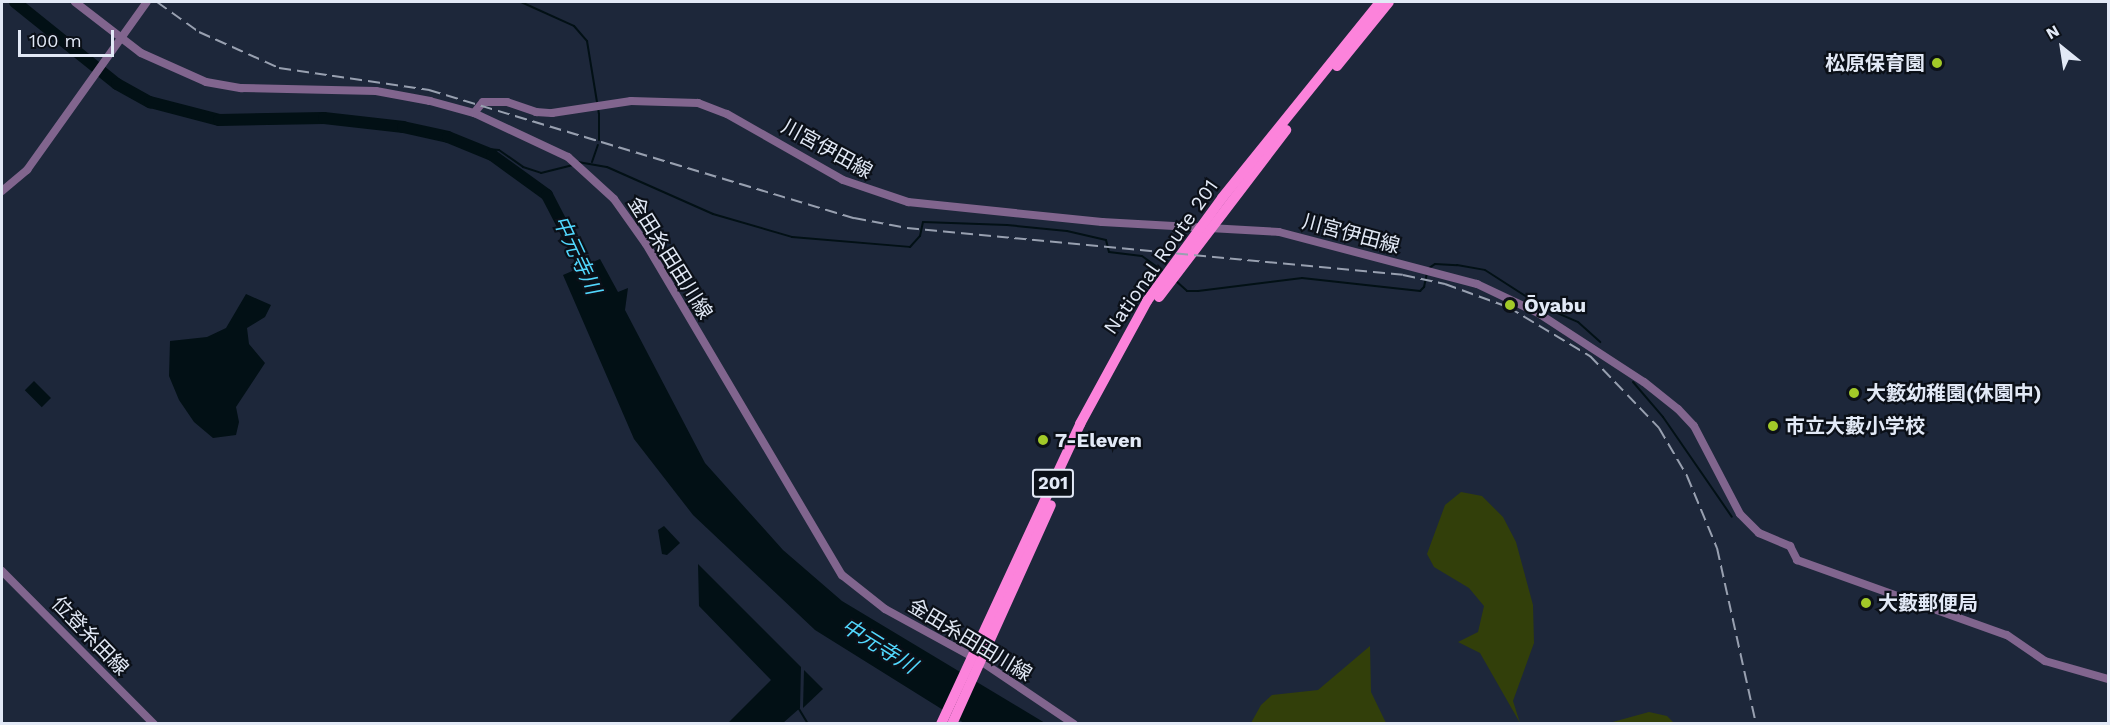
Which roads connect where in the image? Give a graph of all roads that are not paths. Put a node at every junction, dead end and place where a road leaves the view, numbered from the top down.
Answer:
1 (75, 2) edge
2 (147, 2) edge
3 (1380, 2) edge
4 (1389, 2) edge
5 (117, 41) junction
6 (474, 113) junction
7 (2, 191) edge
8 (1225, 201) junction
9 (2, 571) edge
10 (978, 660) junction
11 (2109, 679) edge
12 (154, 723) edge
13 (945, 723) edge
14 (1074, 723) edge

1 - 5 main road, 金田糸田田川線
2 - 5 main road
3 - 8 highway, National Route 201 / 201
4 - 8 highway, National Route 201 / 201
5 - 6 main road, 金田糸田田川線
5 - 7 main road
6 - 10 main road, 金田糸田田川線
6 - 11 main road, 川宮伊田線
8 - 10 highway, National Route 201 / 201
9 - 12 main road, 位登糸田線
10 - 13 highway, National Route 201 / 201
10 - 14 main road, 金田糸田田川線

